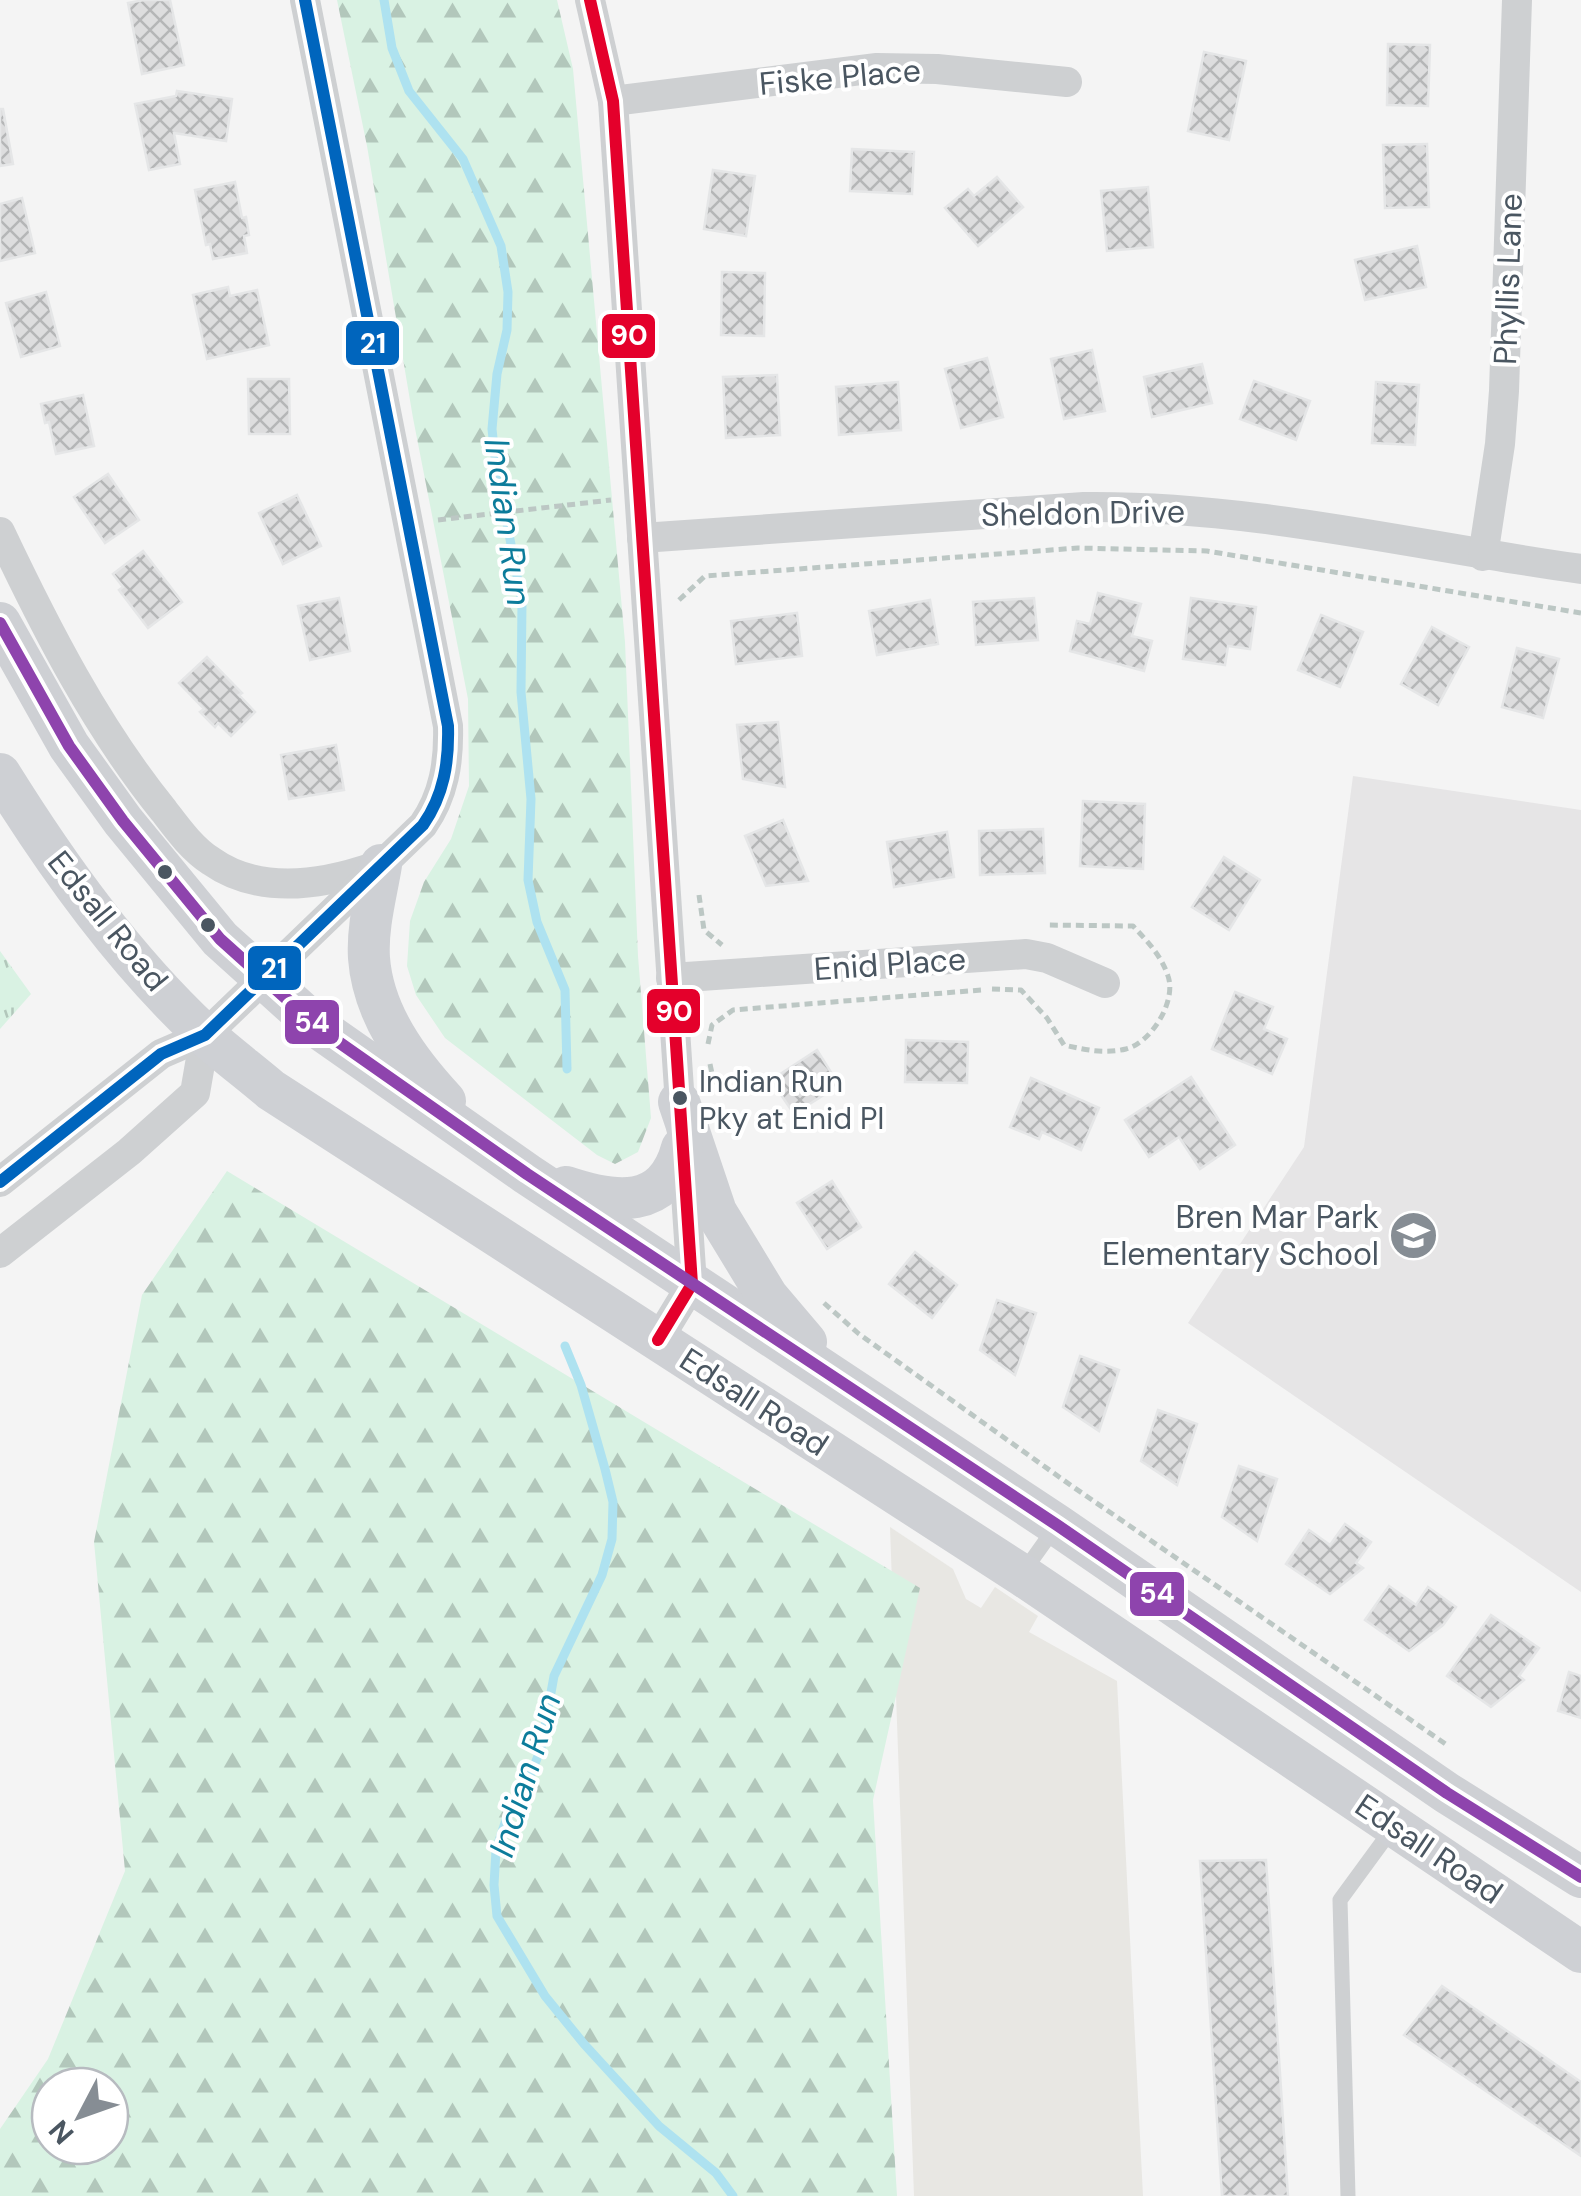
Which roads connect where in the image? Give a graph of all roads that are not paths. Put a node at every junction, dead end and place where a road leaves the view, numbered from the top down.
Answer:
1 (305, 0) edge
2 (590, 0) edge
3 (1517, 0) edge
4 (1067, 82) dead end
5 (613, 101) junction
6 (0, 532) edge
7 (642, 538) junction
8 (1483, 556) junction
9 (1581, 570) edge
10 (0, 623) edge
11 (0, 774) edge
12 (382, 865) junction
13 (671, 978) junction
14 (262, 980) junction
15 (1104, 982) dead end
16 (205, 1035) junction
17 (698, 1102) junction
18 (682, 1148) junction
19 (490, 1149) junction
20 (528, 1174) junction
21 (0, 1182) edge
22 (0, 1252) edge
23 (692, 1284) junction
24 (658, 1340) junction
25 (860, 1394) junction
26 (1056, 1526) junction
27 (1022, 1576) junction
28 (1394, 1825) junction
29 (1581, 1877) edge
30 (1581, 1952) edge
31 (1348, 2196) edge

1 - 12 street
2 - 5 street
3 - 8 street, Phyllis Lane
4 - 5 street, Fiske Place
5 - 7 street
6 - 12 street
7 - 8 street, Sheldon Drive
7 - 13 street
8 - 9 street, Sheldon Drive
10 - 14 main road, Edsall Road
11 - 16 main road, Edsall Road
12 - 14 street
12 - 19 main road
13 - 15 street, Enid Place
13 - 17 street
14 - 16 street
14 - 19 main road, Edsall Road
16 - 21 street
16 - 22 street
16 - 24 main road, Edsall Road
17 - 18 street
17 - 25 main road
18 - 20 main road
18 - 23 street
19 - 20 main road, Edsall Road
20 - 23 main road, Edsall Road
23 - 24 street
23 - 25 main road, Edsall Road
24 - 27 main road, Edsall Road
25 - 26 main road, Edsall Road
26 - 27 lane
26 - 29 main road, Edsall Road
27 - 28 main road, Edsall Road
28 - 30 main road, Edsall Road
28 - 31 lane

